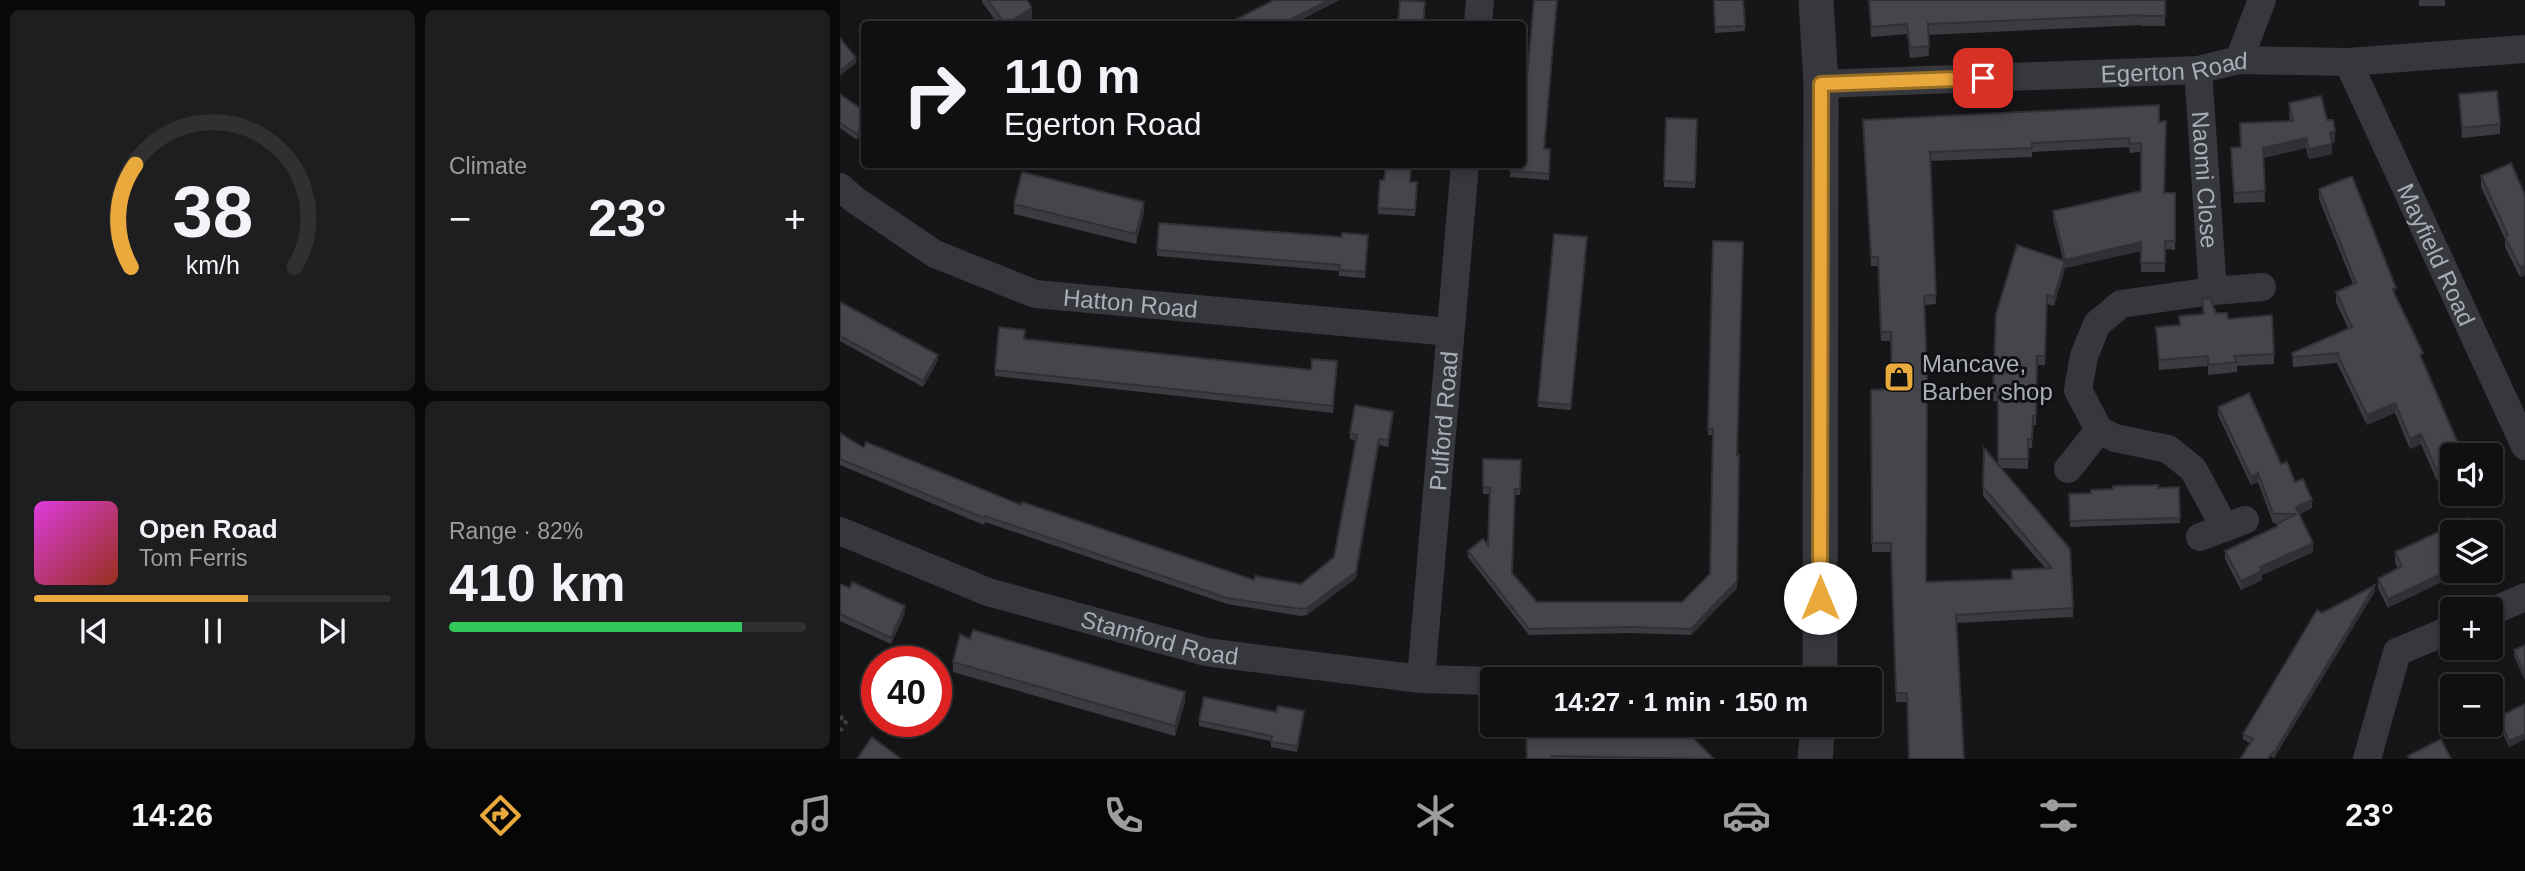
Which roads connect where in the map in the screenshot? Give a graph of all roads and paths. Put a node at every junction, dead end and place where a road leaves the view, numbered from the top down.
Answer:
1 (1480, 0) edge
2 (1816, 0) edge
3 (2262, 0) edge
4 (1478, 21) edge
5 (2525, 49) edge
6 (2239, 60) junction
7 (2348, 62) junction
8 (2198, 70) junction
9 (1821, 84) junction
10 (1465, 168) edge
11 (840, 187) edge
12 (2262, 287) dead end
13 (2213, 292) junction
14 (1450, 332) junction
15 (2099, 430) junction
16 (2525, 446) edge
17 (2068, 469) dead end
18 (2223, 528) dead end
19 (840, 531) edge
20 (2525, 597) edge
21 (2503, 606) edge
22 (2440, 634) edge
23 (1820, 667) edge
24 (1421, 679) junction
25 (1480, 681) edge
26 (840, 717) edge
27 (840, 731) edge
28 (1817, 737) edge
29 (1815, 759) edge
30 (2367, 759) edge

1 - 4 street
2 - 9 street
3 - 6 street
5 - 7 street, Egerton Road
6 - 7 street, Egerton Road
6 - 8 street, Egerton Road
7 - 16 street, Mayfield Road
8 - 9 street, Egerton Road
8 - 13 street, Naomi Close
9 - 23 street
10 - 14 street, Pulford Road
11 - 14 street, Hatton Road
12 - 13 street
13 - 15 street
14 - 24 street, Pulford Road
15 - 17 street
15 - 18 street
19 - 24 street, Stamford Road
20 - 21 street
22 - 30 street
24 - 25 street, Stamford Road
26 - 27 path
28 - 29 street

